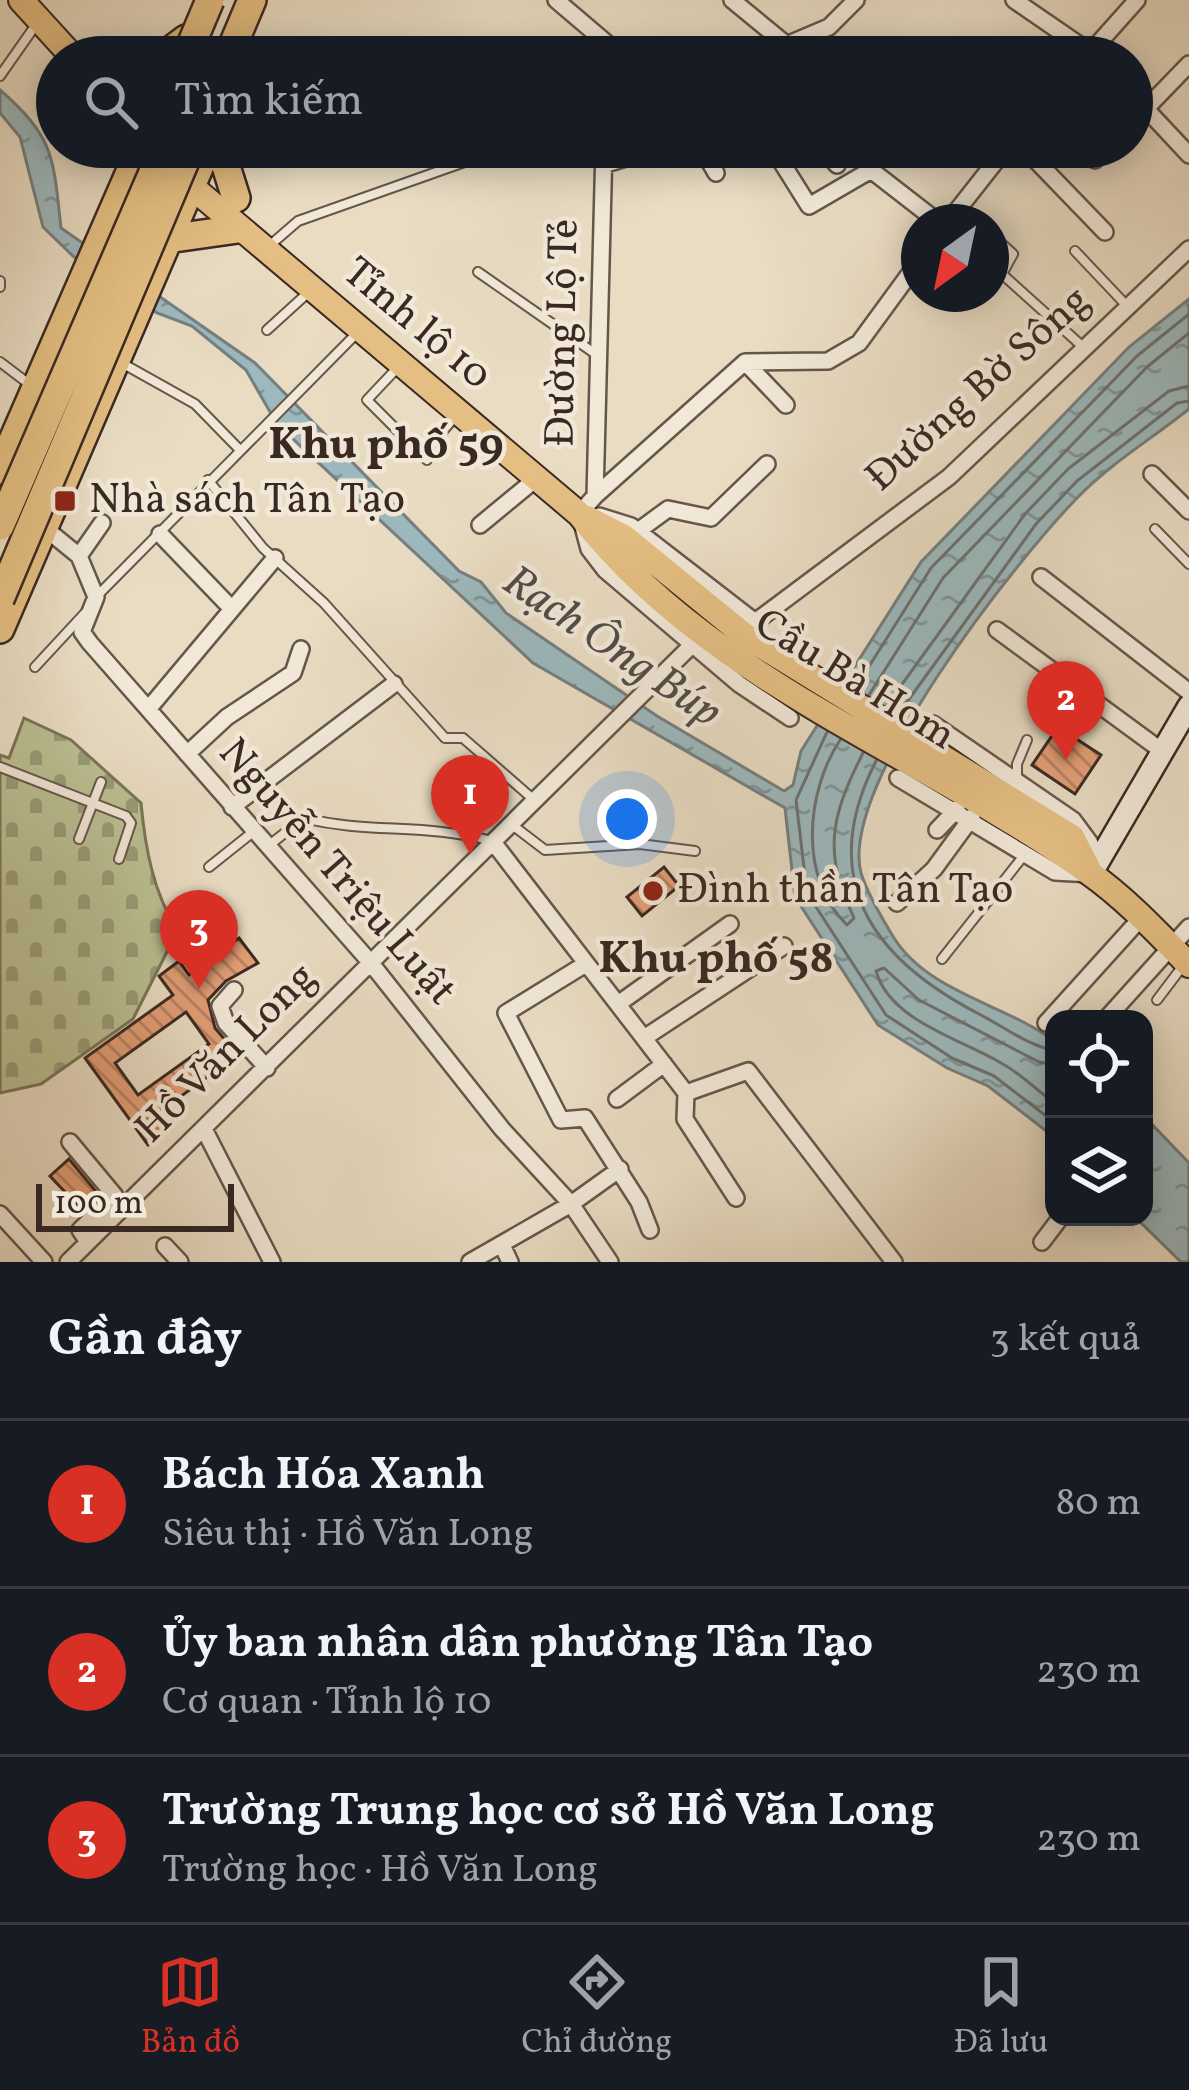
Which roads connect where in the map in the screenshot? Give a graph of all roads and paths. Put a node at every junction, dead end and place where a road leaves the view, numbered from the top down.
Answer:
1 (20, 0) edge
2 (206, 0) edge
3 (226, 0) edge
4 (238, 0) edge
5 (252, 0) edge
6 (269, 0) edge
7 (556, 0) edge
8 (732, 0) edge
9 (856, 0) edge
10 (1014, 0) edge
11 (1137, 0) edge
12 (40, 20) junction
13 (54, 36) edge
14 (192, 36) edge
15 (198, 36) edge
16 (223, 36) edge
17 (237, 36) edge
18 (254, 36) edge
19 (595, 36) edge
20 (776, 36) edge
21 (810, 36) edge
22 (1065, 36) edge
23 (1108, 36) edge
24 (1189, 64) edge
25 (0, 76) edge
26 (1153, 102) edge
27 (1153, 116) edge
28 (1189, 155) edge
29 (119, 168) edge
30 (135, 168) edge
31 (137, 168) edge
32 (155, 168) edge
33 (190, 168) edge
34 (190, 168) edge
35 (192, 168) edge
36 (205, 168) edge
37 (208, 168) edge
38 (448, 168) edge
39 (604, 168) edge
40 (713, 168) edge
41 (785, 168) edge
42 (990, 168) edge
43 (1043, 168) edge
44 (716, 173) dead end
45 (119, 197) junction
46 (236, 198) joint
47 (915, 204) edge
48 (961, 204) edge
49 (1105, 232) dead end
50 (167, 239) junction
51 (255, 239) junction
52 (1189, 249) edge
53 (1076, 251) dead end
54 (478, 272) dead end
55 (1009, 280) edge
56 (901, 286) edge
57 (312, 289) junction
58 (1127, 306) junction
59 (61, 328) junction
60 (361, 329) junction
61 (267, 330) dead end
62 (1082, 346) junction
63 (601, 358) junction
64 (117, 361) junction
65 (0, 362) edge
66 (746, 362) junction
67 (401, 364) junction
68 (35, 388) junction
69 (786, 405) dead end
70 (458, 412) junction
71 (239, 449) junction
72 (3, 452) edge
73 (767, 464) dead end
74 (1152, 474) dead end
75 (536, 478) junction
76 (208, 480) junction
77 (0, 494) edge
78 (587, 505) junction
79 (1189, 511) edge
80 (101, 523) dead end
81 (481, 525) dead end
82 (0, 526) edge
83 (46, 529) junction
84 (1155, 529) dead end
85 (160, 534) junction
86 (624, 541) junction
87 (79, 556) junction
88 (275, 558) junction
89 (1189, 564) edge
90 (0, 571) edge
91 (1041, 577) dead end
92 (0, 599) edge
93 (91, 604) junction
94 (232, 609) junction
95 (754, 622) joint
96 (0, 629) edge
97 (998, 630) dead end
98 (694, 643) junction
99 (301, 650) dead end
100 (35, 668) dead end
101 (394, 684) junction
102 (1189, 692) edge
103 (1189, 706) edge
104 (150, 707) junction
105 (790, 718) dead end
106 (933, 724) dead end
107 (1183, 732) edge
108 (1027, 740) dead end
109 (1162, 751) junction
110 (187, 754) junction
111 (0, 767) edge
112 (898, 778) dead end
113 (101, 782) dead end
114 (1017, 783) junction
115 (534, 800) junction
116 (93, 801) junction
117 (232, 807) junction
118 (964, 813) junction
119 (510, 823) junction
120 (937, 830) dead end
121 (253, 832) junction
122 (79, 839) dead end
123 (493, 842) junction
124 (266, 848) junction
125 (695, 851) dead end
126 (1025, 852) junction
127 (119, 859) dead end
128 (209, 867) dead end
129 (1091, 874) junction
130 (897, 903) dead end
131 (1140, 919) junction
132 (730, 924) dead end
133 (1189, 927) edge
134 (784, 946) dead end
135 (943, 958) dead end
136 (1182, 958) edge
137 (370, 962) junction
138 (584, 965) junction
139 (234, 990) dead end
140 (1157, 1000) dead end
141 (618, 1004) junction
142 (1058, 1010) edge
143 (1117, 1010) edge
144 (644, 1038) junction
145 (664, 1064) junction
146 (267, 1068) junction
147 (686, 1093) junction
148 (617, 1100) dead end
149 (204, 1129) junction
150 (70, 1142) dead end
151 (620, 1168) junction
152 (736, 1198) dead end
153 (571, 1204) junction
154 (0, 1214) edge
155 (1054, 1226) edge
156 (650, 1231) dead end
157 (88, 1242) junction
158 (1042, 1242) dead end
159 (502, 1245) junction
160 (165, 1246) dead end
161 (44, 1262) edge
162 (68, 1262) edge
163 (180, 1262) edge
164 (272, 1262) edge
165 (470, 1262) edge
166 (510, 1262) edge
167 (610, 1262) edge
168 (894, 1262) edge

1 - 12 main road
2 - 14 highway, bridge
3 - 15 highway
4 - 16 highway
5 - 17 highway
6 - 18 highway
7 - 19 street
8 - 20 street
9 - 21 street
10 - 22 street
11 - 23 street
12 - 13 main road
12 - 25 lane
24 - 26 street
27 - 28 street
29 - 45 highway
30 - 45 highway
31 - 77 highway
32 - 82 highway, bridge
33 - 90 highway
34 - 92 highway, bridge
35 - 50 highway
36 - 51 main road, Tỉnh lộ 10
37 - 46 highway
38 - 51 lane
39 - 63 street, Đường Lộ Tẻ
40 - 44 street
41 - 47 street
42 - 48 street
43 - 49 street
45 - 50 highway
45 - 59 highway
46 - 51 main road, Tỉnh lộ 10
50 - 51 highway
50 - 64 highway
51 - 57 main road, Tỉnh lộ 10
52 - 58 street, Đường Bờ Sông
53 - 58 lane
54 - 63 lane
55 - 62 lane
56 - 66 street
57 - 60 main road, Tỉnh lộ 10
57 - 61 lane
58 - 62 street, Đường Bờ Sông
59 - 64 highway
59 - 68 highway
60 - 67 main road, Tỉnh lộ 10
60 - 71 lane
62 - 95 street, Đường Bờ Sông
63 - 78 street, Đường Lộ Tẻ
64 - 71 lane
64 - 83 highway
65 - 68 lane
66 - 69 street
66 - 78 street
67 - 70 main road, Tỉnh lộ 10
67 - 70 lane
68 - 72 highway
70 - 75 main road, Tỉnh lộ 10
71 - 76 lane
73 - 86 street
74 - 79 street
75 - 78 main road, Tỉnh lộ 10
75 - 81 street
76 - 85 lane
76 - 88 lane
78 - 86 main road, Tỉnh lộ 10
78 - 98 street, Tỉnh lộ 10
80 - 87 street
83 - 87 street, Nguyễn Triệu Luật
83 - 96 highway
84 - 89 lane
85 - 93 lane
85 - 94 street
86 - 95 street, Tỉnh lộ 10
86 - 129 main road, Cầu Bà Hom
87 - 93 street, Nguyễn Triệu Luật
88 - 94 street
88 - 101 lane
91 - 102 street
93 - 100 lane
93 - 104 street, Nguyễn Triệu Luật
94 - 104 street
97 - 109 street
98 - 105 street, Tỉnh lộ 10
98 - 115 street, Hồ Văn Long
99 - 110 street
101 - 115 lane
101 - 117 street
103 - 107 main road
104 - 110 street, Nguyễn Triệu Luật
106 - 114 street
107 - 109 main road
108 - 114 lane
109 - 129 main road
110 - 117 street, Nguyễn Triệu Luật
111 - 116 lane
112 - 118 street
113 - 116 lane
114 - 129 street
115 - 119 street, Hồ Văn Long
116 - 122 lane
116 - 127 lane
117 - 121 street, Nguyễn Triệu Luật
118 - 120 street
118 - 126 street
118 - 130 street
119 - 123 street, Hồ Văn Long
119 - 125 lane
121 - 124 street, Nguyễn Triệu Luật
121 - 128 lane
123 - 124 lane
123 - 137 street, Hồ Văn Long
123 - 138 street
124 - 137 street, Nguyễn Triệu Luật
126 - 129 street
126 - 135 lane
129 - 131 main road
131 - 136 main road
131 - 142 street
132 - 141 street
133 - 136 street
134 - 144 street
136 - 140 lane
136 - 143 street
137 - 146 street, Hồ Văn Long
137 - 153 street, Nguyễn Triệu Luật
138 - 141 street
138 - 151 street
139 - 146 street
141 - 144 street
144 - 145 street
145 - 147 street
145 - 148 street
146 - 149 street, Hồ Văn Long
147 - 152 street
147 - 168 street
149 - 157 street, Hồ Văn Long
149 - 164 street
150 - 157 street
151 - 153 street
151 - 156 street
153 - 159 street
153 - 167 street, Nguyễn Triệu Luật
154 - 161 street
155 - 158 street
157 - 162 street, Hồ Văn Long
159 - 165 street
159 - 166 street
160 - 163 street

